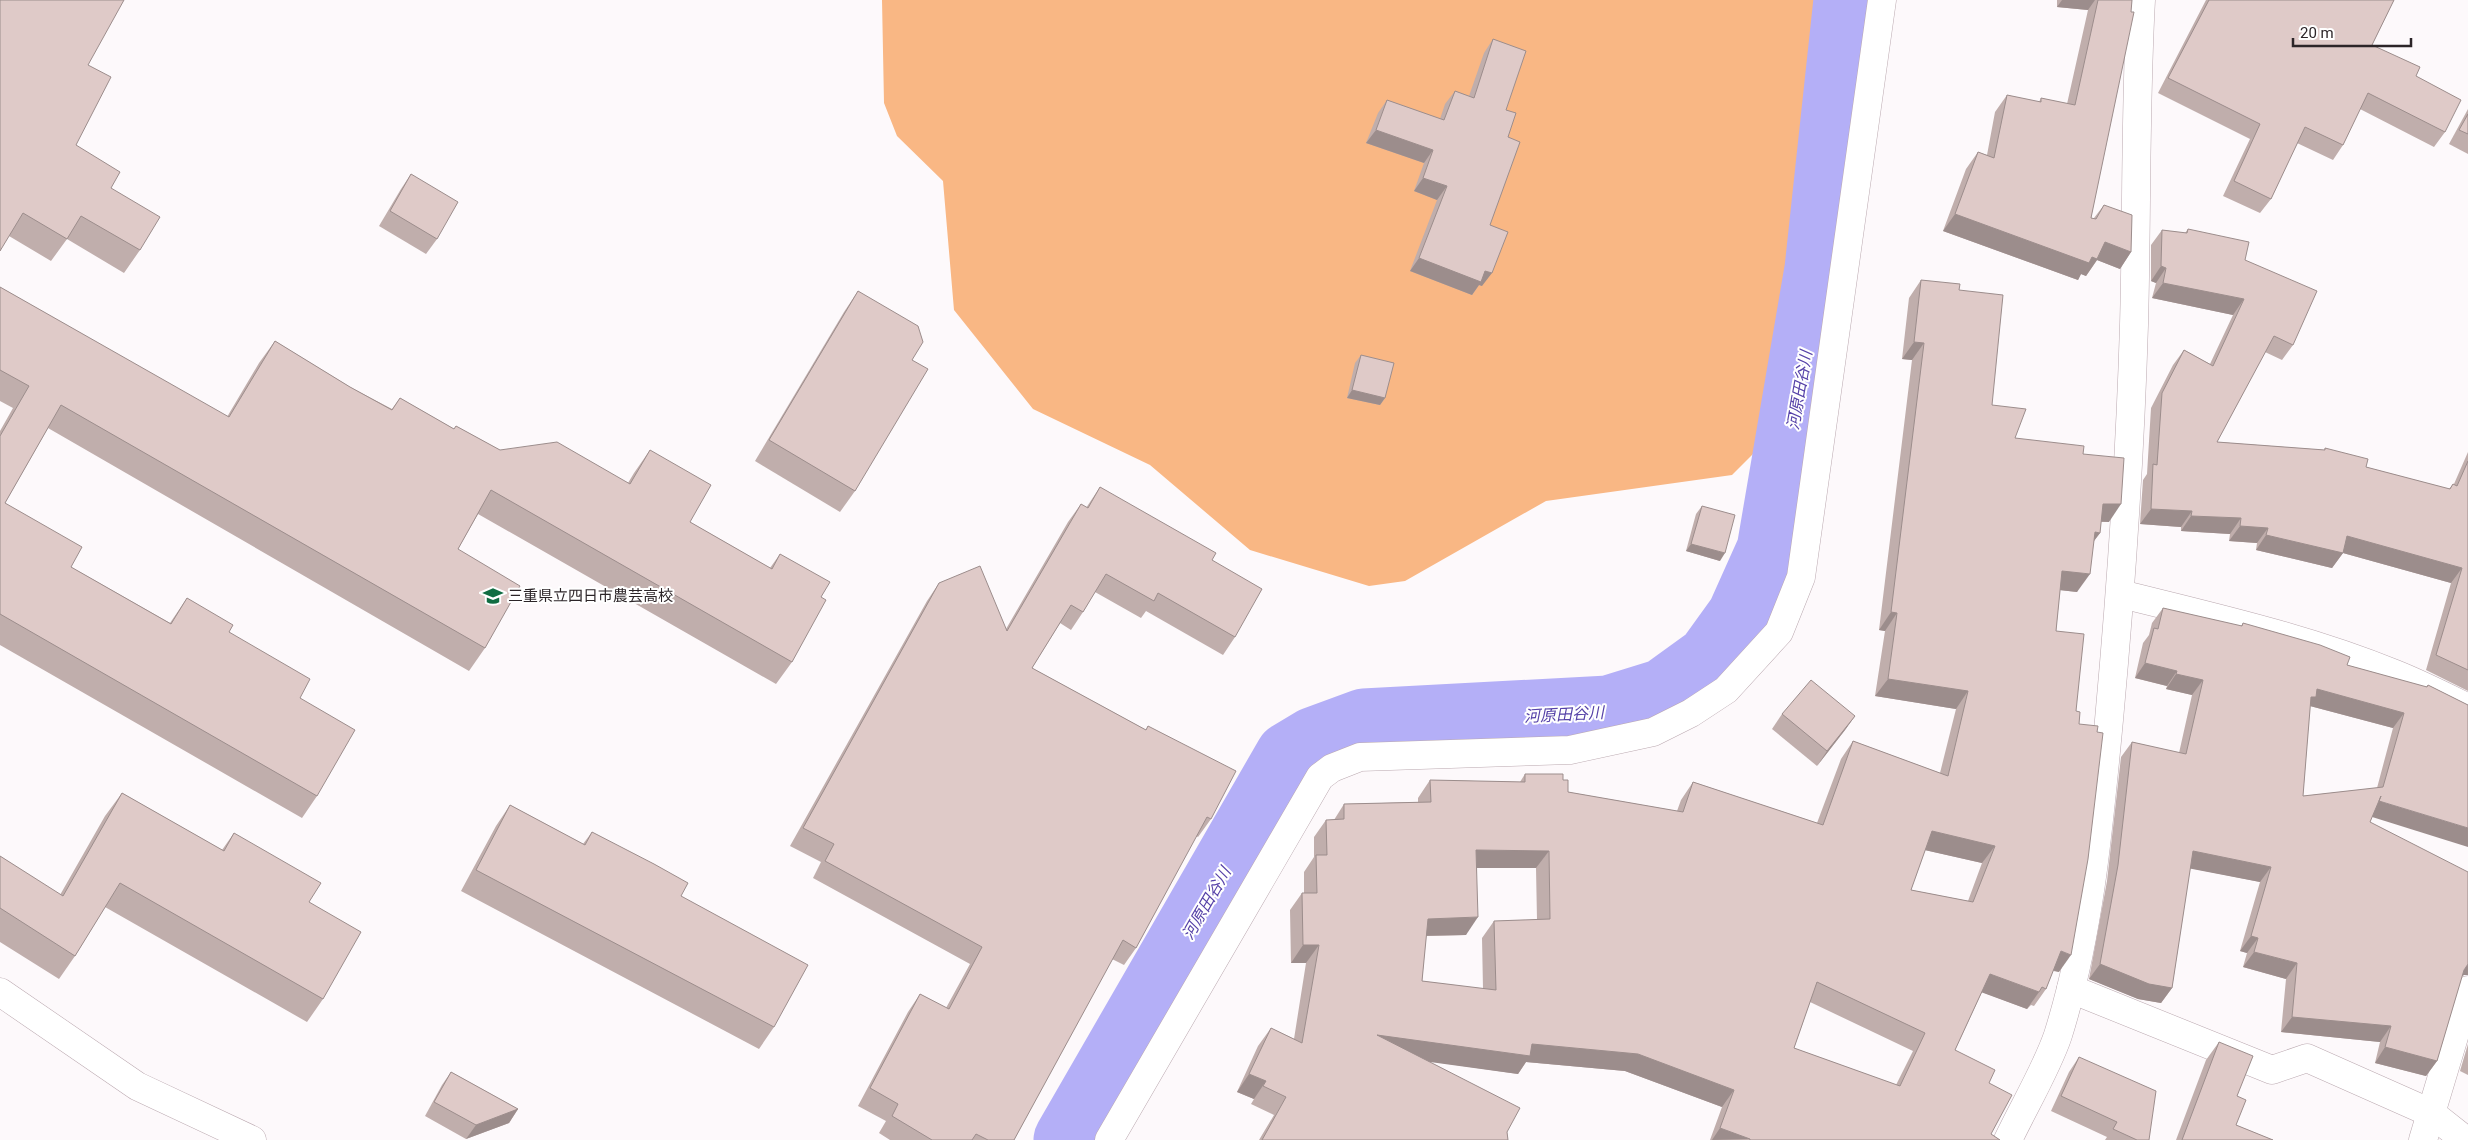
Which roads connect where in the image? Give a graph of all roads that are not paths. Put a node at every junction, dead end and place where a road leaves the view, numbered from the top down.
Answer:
1 (1882, 0) edge
2 (2142, 0) edge
3 (2120, 594) junction
4 (2468, 708) edge
5 (2070, 989) junction
6 (2468, 990) edge
7 (0, 992) edge
8 (2431, 1113) junction
9 (252, 1140) edge
10 (1109, 1140) edge
11 (2008, 1140) edge
12 (2423, 1140) edge
13 (2465, 1140) edge

1 - 10 street
2 - 3 street
3 - 4 street
3 - 5 street
5 - 8 street
5 - 11 street
6 - 8 street
7 - 9 street
8 - 12 street
8 - 13 street

